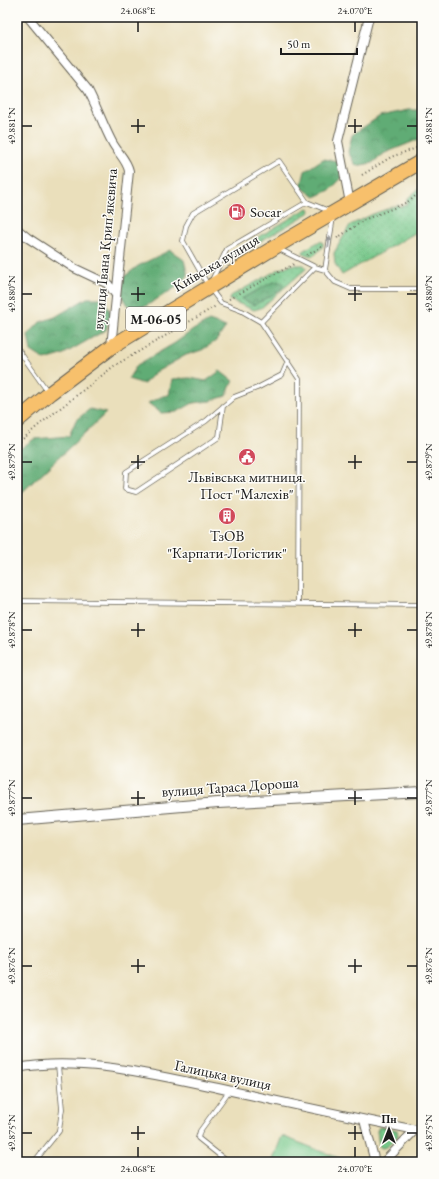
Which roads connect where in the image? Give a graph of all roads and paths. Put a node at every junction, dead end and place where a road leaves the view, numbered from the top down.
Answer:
1 (28, 17) edge
2 (369, 17) edge
3 (422, 146) edge
4 (422, 161) edge
5 (362, 175) dead end
6 (422, 190) edge
7 (307, 202) junction
8 (350, 203) junction
9 (333, 213) junction
10 (17, 229) edge
11 (329, 242) junction
12 (275, 247) junction
13 (300, 260) junction
14 (315, 268) junction
15 (325, 270) junction
16 (209, 287) junction
17 (422, 289) edge
18 (116, 295) junction
19 (221, 303) junction
20 (261, 322) junction
21 (111, 347) junction
22 (17, 348) edge
23 (288, 361) junction
24 (50, 393) junction
25 (223, 406) junction
26 (17, 421) edge
27 (17, 444) edge
28 (17, 601) edge
29 (298, 603) junction
30 (422, 604) edge
31 (422, 792) edge
32 (17, 820) edge
33 (17, 1060) edge
34 (58, 1064) junction
35 (21, 1068) edge
36 (229, 1091) junction
37 (364, 1120) junction
38 (418, 1130) edge
39 (34, 1162) edge
40 (228, 1162) edge
41 (375, 1162) edge
42 (384, 1162) edge

1 - 18 street, вулиця Івана Крипʼякевича
2 - 8 street
3 - 5 path
4 - 8 highway, Київська вулиця / М-06-05
6 - 11 path
7 - 9 lane
7 - 16 lane
7 - 16 lane
8 - 9 highway, Київська вулиця / М-06-05
11 -> 9 lane
9 - 12 highway, Київська вулиця / М-06-05
10 - 18 street
11 - 13 path
11 - 15 lane
12 - 13 lane
12 - 16 highway, Київська вулиця / М-06-05
13 - 14 lane
13 - 19 path
14 - 15 lane
14 - 20 lane
15 - 17 lane
16 - 19 lane
16 - 21 highway, Київська вулиця / М-06-05
18 - 21 street, вулиця Івана Крипʼякевича
19 - 20 lane
19 - 27 path
20 - 23 lane
21 - 24 highway, Київська вулиця / М-06-05
22 - 24 lane
23 - 25 lane
23 - 29 lane
24 - 26 highway, Київська вулиця / М-06-05
25 - 25 lane
28 - 29 lane
29 - 30 lane
31 - 32 street, вулиця Тараса Дороша
33 - 35 street
34 - 35 street, Галицька вулиця
34 - 36 street, Галицька вулиця
34 - 39 lane
36 - 37 street, Галицька вулиця
36 - 40 lane
37 - 38 street, Галицька вулиця
37 - 41 street
38 - 42 street

